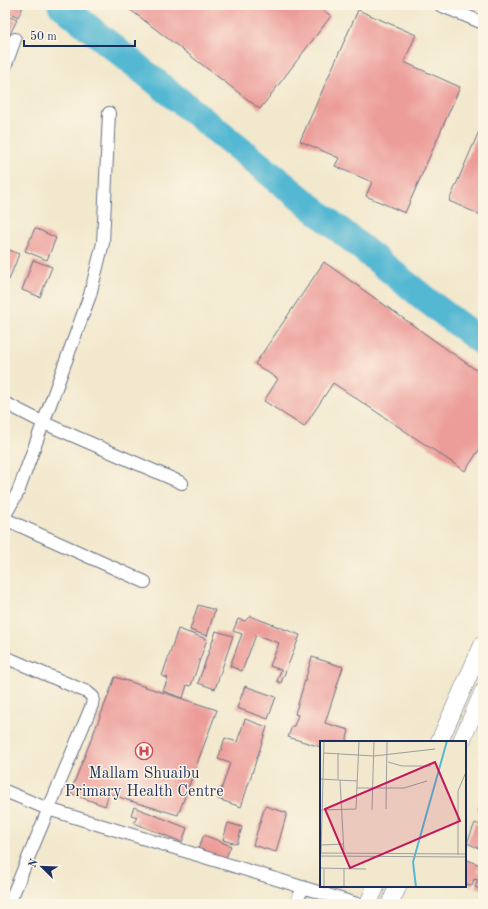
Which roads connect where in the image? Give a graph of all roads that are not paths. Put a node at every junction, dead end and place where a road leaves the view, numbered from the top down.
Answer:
1 (440, 5) edge
2 (483, 23) edge
3 (15, 40) dead end
4 (5, 67) edge
5 (108, 113) dead end
6 (5, 403) edge
7 (44, 423) junction
8 (182, 483) dead end
9 (5, 515) edge
10 (5, 519) edge
11 (145, 582) dead end
12 (483, 644) edge
13 (5, 657) edge
14 (483, 692) edge
15 (440, 741) edge
16 (461, 741) edge
17 (5, 791) edge
18 (48, 809) junction
19 (376, 887) edge
20 (398, 887) edge
21 (303, 888) junction
22 (9, 904) edge
23 (296, 904) edge
24 (357, 904) edge
25 (368, 904) edge
26 (390, 904) edge

1 - 2 street
3 - 4 street
5 - 7 street
6 - 7 street
7 - 8 street
7 - 9 street
10 - 11 street
12 - 15 main road
13 - 18 street
14 - 16 main road
17 - 18 street
18 - 21 street
18 - 22 street
19 - 25 main road
20 - 26 main road
21 - 23 street
21 - 24 street

